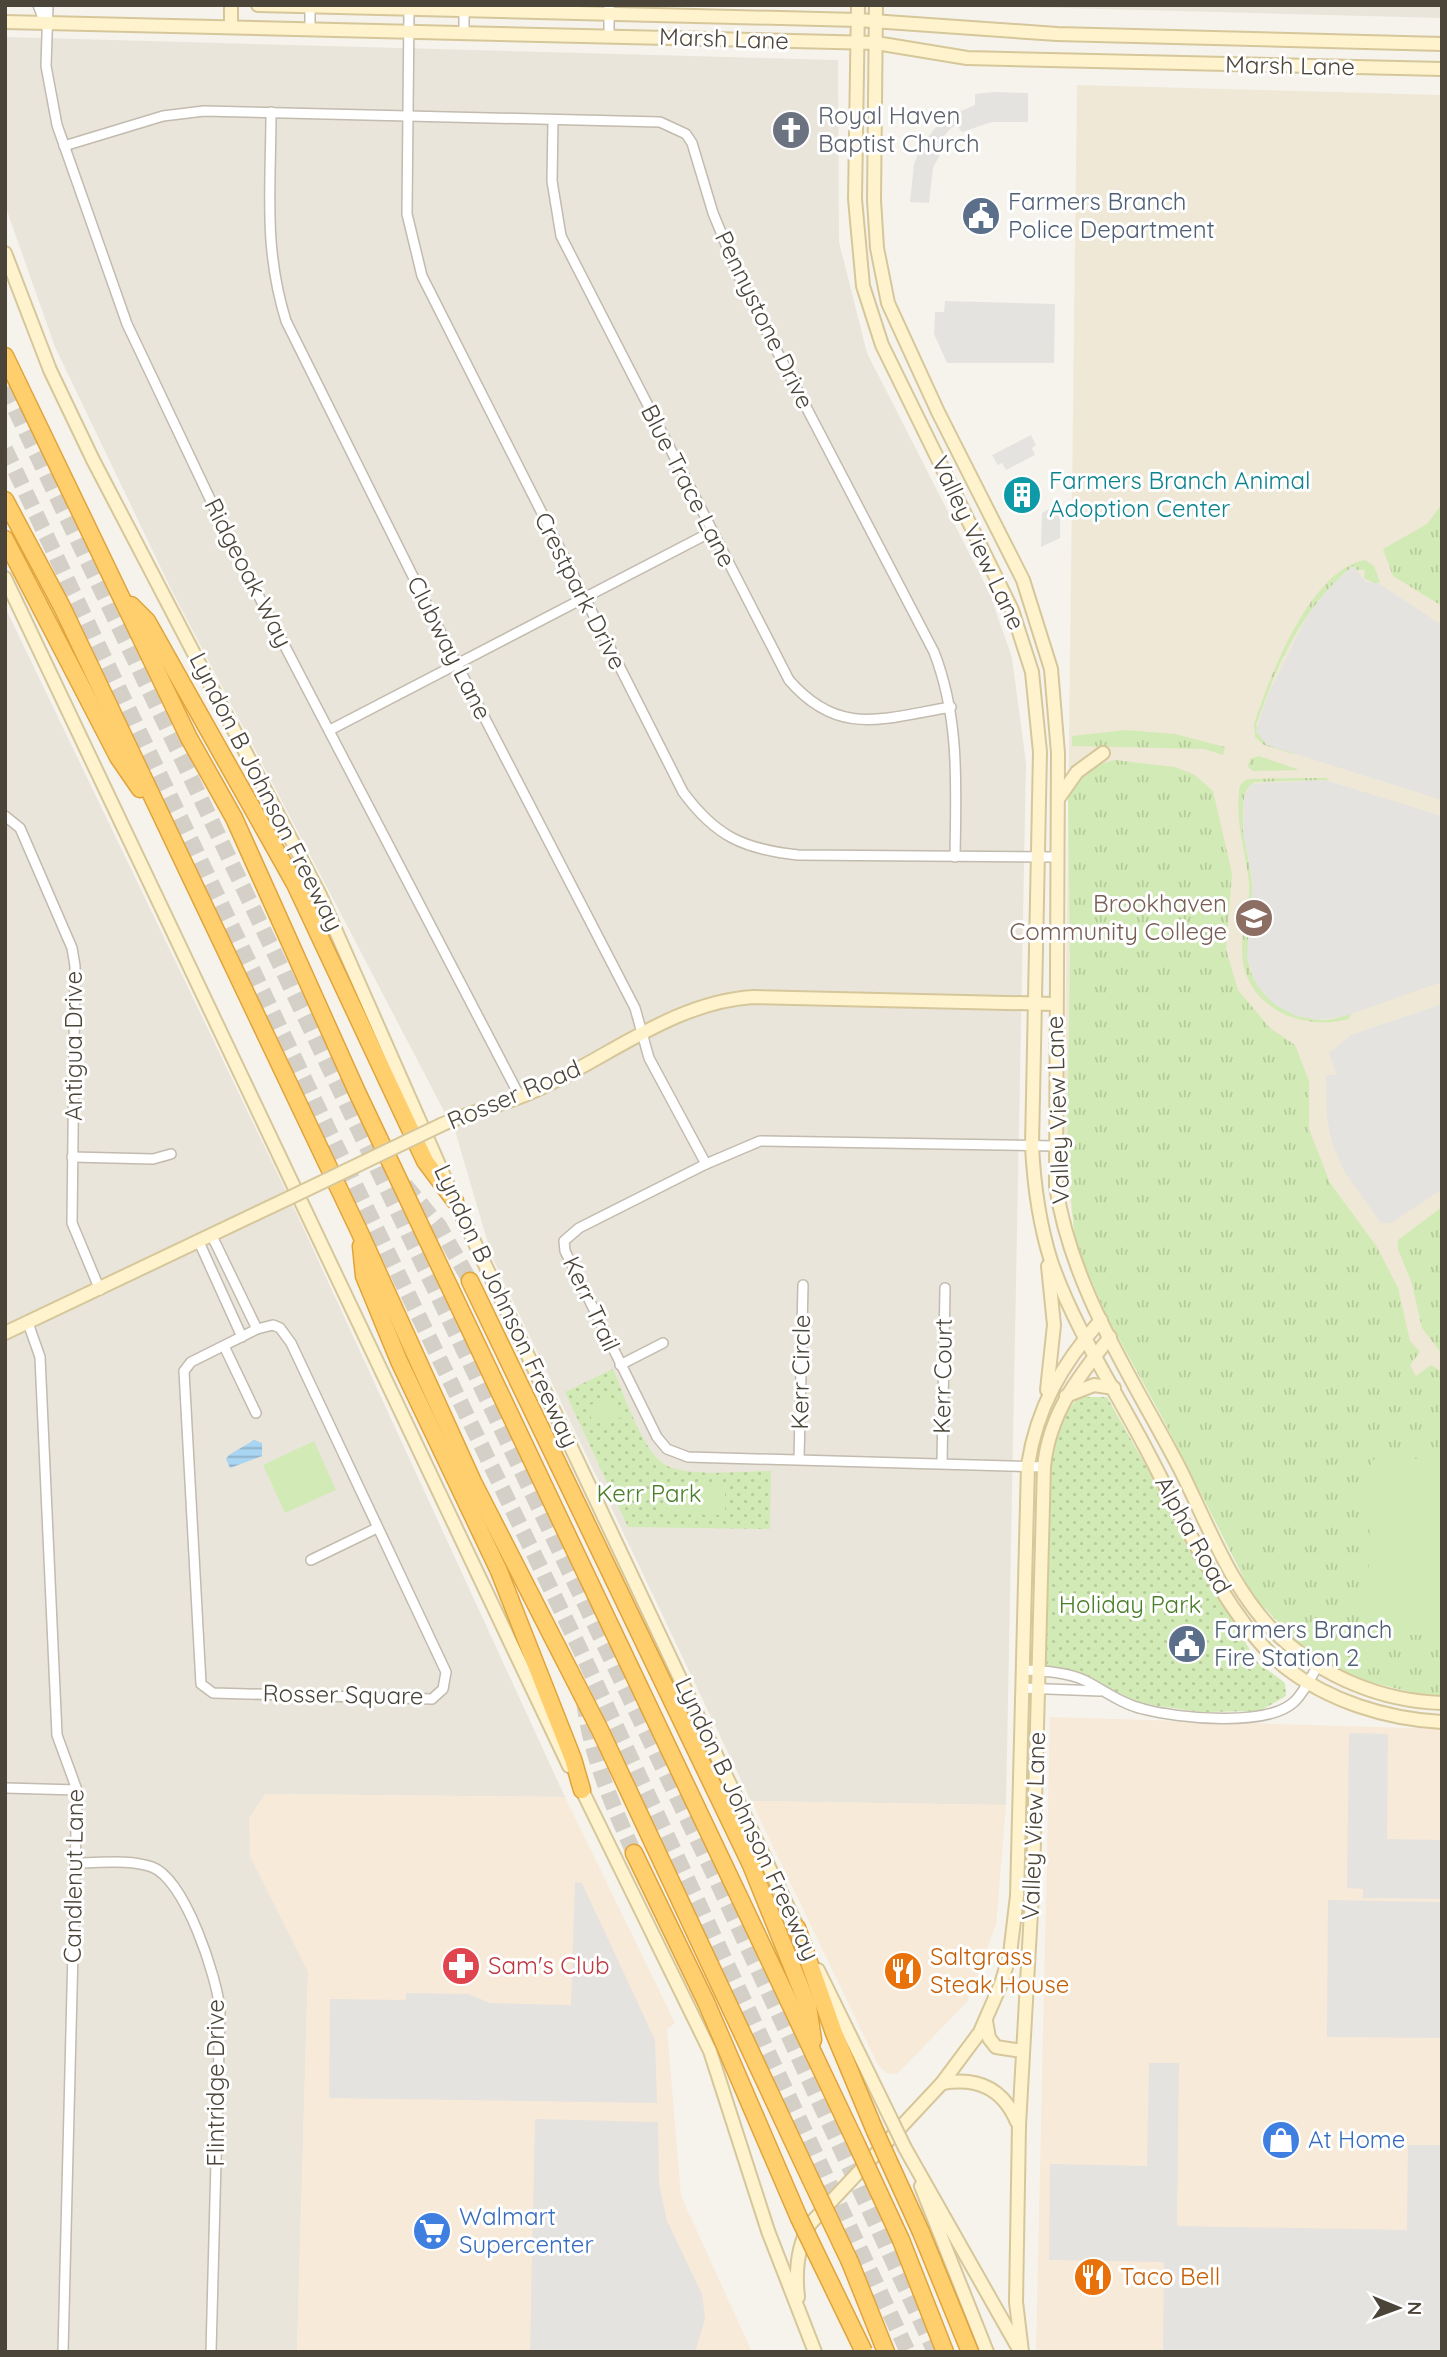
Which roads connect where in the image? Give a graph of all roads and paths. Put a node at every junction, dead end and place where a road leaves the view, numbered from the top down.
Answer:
1 (38, 5) edge
2 (48, 5) edge
3 (231, 5) edge
4 (258, 5) edge
5 (858, 5) edge
6 (876, 5) edge
7 (310, 6) edge
8 (464, 8) edge
9 (409, 9) junction
10 (609, 10) edge
11 (537, 12) junction
12 (858, 20) junction
13 (5, 22) edge
14 (876, 22) junction
15 (46, 23) junction
16 (231, 27) junction
17 (310, 29) junction
18 (409, 31) junction
19 (464, 32) junction
20 (536, 34) junction
21 (609, 36) junction
22 (857, 43) junction
23 (876, 43) junction
24 (1442, 44) edge
25 (1442, 69) edge
26 (271, 112) junction
27 (408, 115) junction
28 (553, 121) junction
29 (65, 146) junction
30 (855, 200) junction
31 (874, 200) junction
32 (5, 253) edge
33 (888, 303) junction
34 (870, 309) junction
35 (5, 356) edge
36 (962, 458) junction
37 (943, 466) junction
38 (5, 500) edge
39 (711, 532) junction
40 (5, 539) edge
41 (5, 578) edge
42 (123, 597) junction
43 (583, 598) junction
44 (457, 663) junction
45 (951, 707) junction
46 (330, 730) junction
47 (1103, 753) dead end
48 (1058, 800) junction
49 (5, 816) edge
50 (168, 828) junction
51 (955, 857) junction
52 (1057, 857) junction
53 (1037, 858) junction
54 (1035, 1004) junction
55 (1055, 1004) junction
56 (643, 1035) junction
57 (520, 1097) junction
58 (1032, 1146) junction
59 (1055, 1146) junction
60 (171, 1154) dead end
61 (72, 1157) junction
62 (706, 1164) junction
63 (455, 1201) junction
64 (360, 1233) junction
65 (212, 1236) junction
66 (199, 1242) junction
67 (1047, 1245) junction
68 (470, 1281) tunnel mouth
69 (803, 1285) dead end
70 (945, 1288) dead end
71 (100, 1290) junction
72 (1101, 1320) junction
73 (28, 1323) junction
74 (257, 1329) junction
75 (5, 1334) edge
76 (242, 1336) junction
77 (1110, 1337) junction
78 (1086, 1338) junction
79 (663, 1343) dead end
80 (224, 1346) junction
81 (1095, 1355) junction
82 (620, 1365) junction
83 (1114, 1388) junction
84 (1066, 1396) junction
85 (1045, 1401) junction
86 (256, 1413) dead end
87 (799, 1459) junction
88 (942, 1463) junction
89 (1028, 1465) junction
90 (1044, 1467) junction
91 (377, 1528) junction
92 (311, 1560) dead end
93 (1318, 1665) junction
94 (1022, 1670) junction
95 (1038, 1671) junction
96 (1308, 1682) junction
97 (1037, 1687) junction
98 (1022, 1688) junction
99 (1100, 1691) junction
100 (1442, 1703) edge
101 (1442, 1722) edge
102 (5, 1788) edge
103 (77, 1790) junction
104 (582, 1790) junction
105 (634, 1853) tunnel mouth
106 (76, 1863) junction
107 (1017, 1908) junction
108 (1032, 1908) junction
109 (797, 1928) junction
110 (986, 2021) junction
111 (1022, 2051) junction
112 (816, 2056) junction
113 (942, 2083) junction
114 (1019, 2125) junction
115 (905, 2148) junction
116 (800, 2308) junction
117 (63, 2352) edge
118 (211, 2352) edge
119 (815, 2352) edge
120 (864, 2352) edge
121 (886, 2352) edge
122 (945, 2352) edge
123 (970, 2352) edge
124 (987, 2352) edge
125 (1021, 2352) edge

1 - 15 street, Ridgeoak Way
2 - 15 street, Ridgeoak Way
3 - 16 main road
4 - 7 main road, Marsh Lane
5 - 12 main road, Valley View Lane
6 - 14 main road, Valley View Lane
7 - 9 main road, Marsh Lane
7 - 17 street
8 - 9 main road, Marsh Lane
8 - 11 main road, Marsh Lane
8 - 19 street
9 - 18 street, Crestpark Drive
10 - 11 main road, Marsh Lane
10 - 12 main road, Marsh Lane
10 - 21 street
11 - 20 main road
12 - 14 main road, Marsh Lane
12 - 22 main road, Valley View Lane
13 - 15 main road, Marsh Lane
14 - 23 main road, Valley View Lane
14 - 24 main road, Marsh Lane
15 - 16 main road, Marsh Lane
15 - 29 street, Ridgeoak Way
16 - 17 main road, Marsh Lane
17 - 18 main road, Marsh Lane
18 - 19 main road, Marsh Lane
18 - 27 street, Crestpark Drive
19 - 20 main road, Marsh Lane
20 - 21 main road, Marsh Lane
21 - 22 main road, Marsh Lane
22 - 23 main road, Marsh Lane
22 - 30 main road, Valley View Lane
23 - 25 main road, Marsh Lane
23 - 31 main road, Valley View Lane
26 - 27 street, Pennystone Drive
26 - 29 street, Pennystone Drive
26 - 44 street, Clubway Lane
27 - 28 street, Pennystone Drive
27 - 43 street, Crestpark Drive
28 - 39 street, Blue Trace Lane
28 - 45 street, Pennystone Drive
29 - 46 street, Ridgeoak Way
30 - 31 main road
30 - 34 main road, Valley View Lane
31 - 33 main road, Valley View Lane
32 - 63 main road, Lyndon B Johnson Freeway
33 - 34 main road
33 - 36 main road, Valley View Lane
34 - 37 main road, Valley View Lane
35 - 42 highway, Lyndon B Johnson Freeway
36 - 37 main road
36 - 48 main road, Valley View Lane
37 - 53 main road, Valley View Lane
38 - 50 highway
39 - 43 street
39 - 45 street, Blue Trace Lane
40 - 50 highway
41 - 104 main road
42 - 63 highway
42 - 112 highway, Lyndon B Johnson Freeway
43 - 44 street
43 - 51 street, Crestpark Drive
44 - 46 street
44 - 56 street, Clubway Lane
45 - 51 street, Pennystone Drive
46 - 57 street, Ridgeoak Way
47 - 48 main road
48 - 52 main road, Valley View Lane
49 - 61 street, Antigua Drive
50 - 64 highway
51 - 53 street, Crestpark Drive
52 - 53 street, Crestpark Drive
52 - 55 main road, Valley View Lane
53 - 54 main road, Valley View Lane
54 - 55 main road, Rosser Road
54 - 56 main road, Rosser Road
54 - 58 main road, Valley View Lane
55 - 59 main road, Valley View Lane
56 - 57 main road, Rosser Road
56 - 62 street, Clubway Lane
57 - 65 main road, Rosser Road, bridge
58 - 59 street, Kerr Trail
58 - 62 street, Kerr Trail
58 - 67 main road, Valley View Lane
59 - 72 main road, Valley View Lane
60 - 61 street
61 - 71 street, Antigua Drive
62 - 82 street, Kerr Trail
63 - 109 main road, Lyndon B Johnson Freeway
64 - 104 highway
64 - 121 highway, bridge
65 - 66 main road, Rosser Road
65 - 74 street
66 - 71 main road, Rosser Road
66 - 76 street
67 - 78 main road, Valley View Lane
67 - 85 main road
68 - 112 highway
69 - 87 street, Kerr Circle
70 - 88 street, Kerr Court
71 - 73 main road, Rosser Road
72 - 77 main road, Valley View Lane
72 - 78 main road, Valley View Lane
73 - 75 main road, Rosser Road
73 - 103 street, Candlenut Lane
74 - 76 street, Rosser Square
74 - 91 street, Rosser Square
76 - 80 street, Rosser Square
77 - 81 main road, Valley View Lane
77 - 93 main road, Alpha Road
78 - 81 main road, Valley View Lane
78 - 85 main road, Valley View Lane
79 - 82 street
80 - 86 street
80 - 91 street, Rosser Square
81 - 83 main road, Alpha Road
81 - 84 main road, Valley View Lane
82 - 87 street, Kerr Trail
83 - 84 main road
83 - 96 main road, Alpha Road
84 - 90 main road, Valley View Lane
85 - 89 main road, Valley View Lane
87 - 88 street, Kerr Trail
88 - 89 street, Kerr Trail
89 - 90 street, Kerr Trail
89 - 94 main road, Valley View Lane
90 - 95 main road, Valley View Lane
91 - 92 street
93 - 96 street
93 - 100 main road, Alpha Road
94 - 95 street
94 - 98 main road, Valley View Lane
95 - 97 main road, Valley View Lane
95 - 99 street
96 - 99 street
96 - 101 main road, Alpha Road
97 - 98 street
97 - 99 street
97 - 108 main road, Valley View Lane
98 - 107 main road, Valley View Lane
102 - 103 street
103 - 106 street, Candlenut Lane
104 - 116 main road
105 - 120 highway, bridge
106 - 117 street, Candlenut Lane
106 - 118 street, Flintridge Drive
107 - 108 main road
107 - 110 main road, Valley View Lane
108 - 111 main road, Valley View Lane
109 - 115 main road, Lyndon B Johnson Freeway, bridge
109 - 123 highway, bridge
110 - 111 main road
110 - 113 main road, Valley View Lane
111 - 114 main road, Valley View Lane
112 - 122 highway, Lyndon B Johnson Freeway, bridge
113 - 114 main road
113 - 116 main road, Valley View Lane
114 - 125 main road, Valley View Lane
115 - 124 main road
115 - 125 main road, Lyndon B Johnson Freeway
116 - 119 main road

